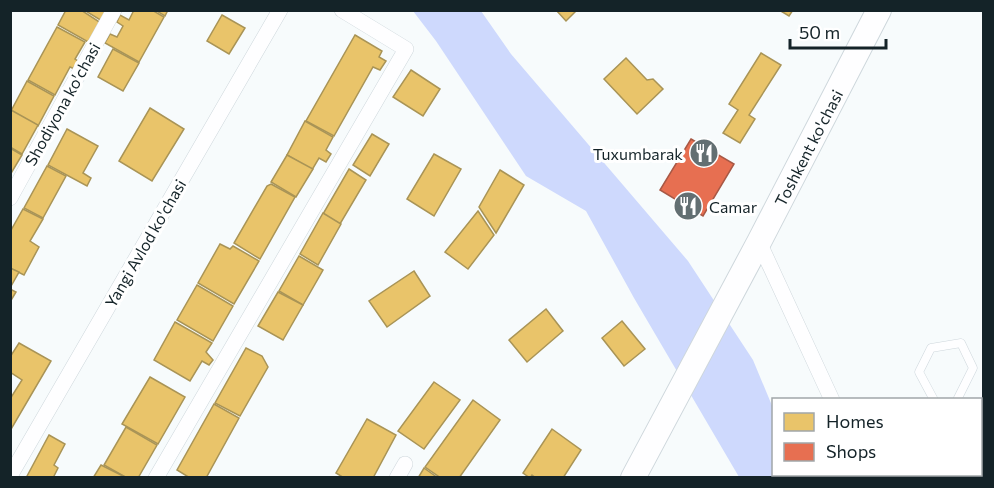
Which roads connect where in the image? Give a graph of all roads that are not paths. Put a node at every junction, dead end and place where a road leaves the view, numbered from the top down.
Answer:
1 (114, 10) edge
2 (280, 10) edge
3 (342, 10) edge
4 (879, 10) edge
5 (10, 198) edge
6 (759, 242) junction
7 (832, 398) edge
8 (933, 398) edge
9 (958, 398) edge
10 (10, 476) edge
11 (156, 477) edge
12 (633, 477) edge

1 - 5 street, Shodiyona ko'chasi
2 - 10 street, Yangi Avlod ko'chasi
3 - 11 street
4 - 6 highway, Toshkent ko'chasi
6 - 7 street
6 - 12 highway, Toshkent ko'chasi
8 - 9 lane

